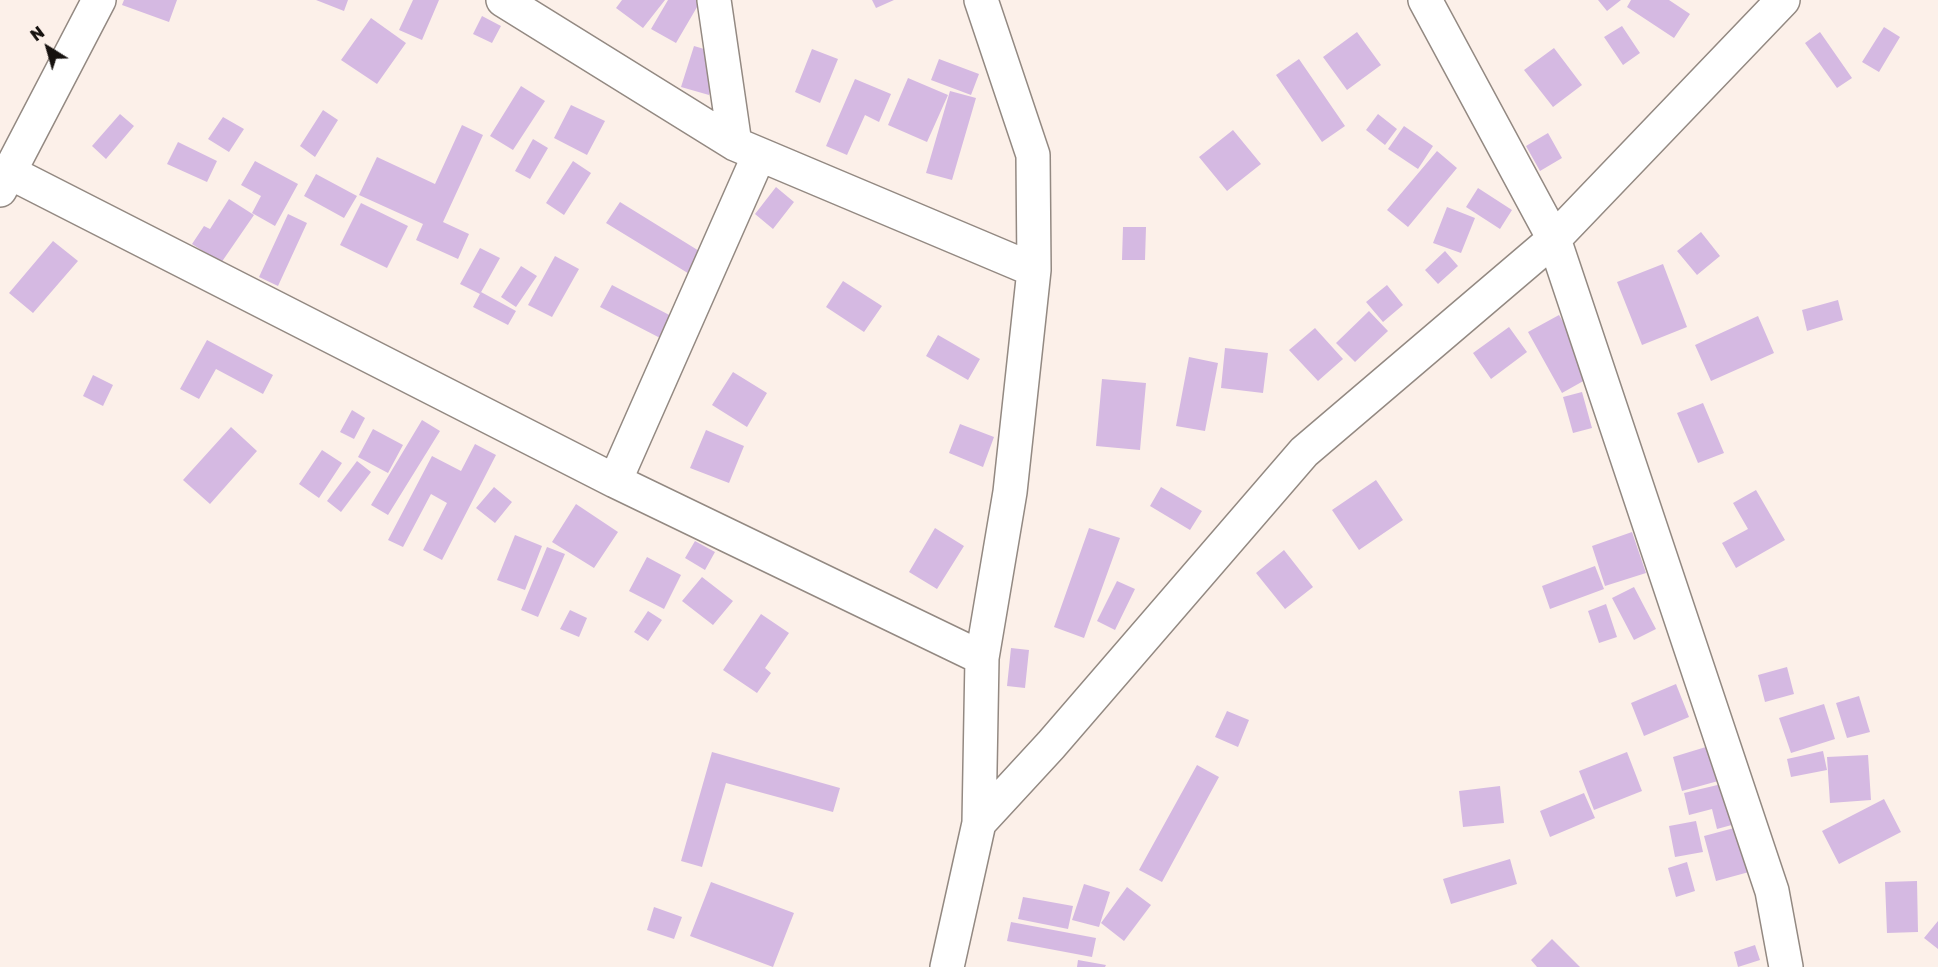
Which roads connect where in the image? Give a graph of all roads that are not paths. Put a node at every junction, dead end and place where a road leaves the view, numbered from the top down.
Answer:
1 (99, 0) edge
2 (503, 0) edge
3 (714, 0) edge
4 (981, 0) edge
5 (1425, 0) edge
6 (1783, 0) edge
7 (747, 149) junction
8 (5, 181) edge
9 (1554, 239) junction
10 (1034, 270) junction
11 (615, 481) junction
12 (982, 658) junction
13 (979, 823) junction
14 (947, 967) edge
15 (1786, 967) edge

1 - 8 street
2 - 7 street
3 - 7 street
4 - 10 street
5 - 9 street
6 - 9 street
7 - 10 street
7 - 11 street
8 - 11 street
9 - 13 street
9 - 15 street
10 - 12 street
11 - 12 street
12 - 13 street
13 - 14 street

